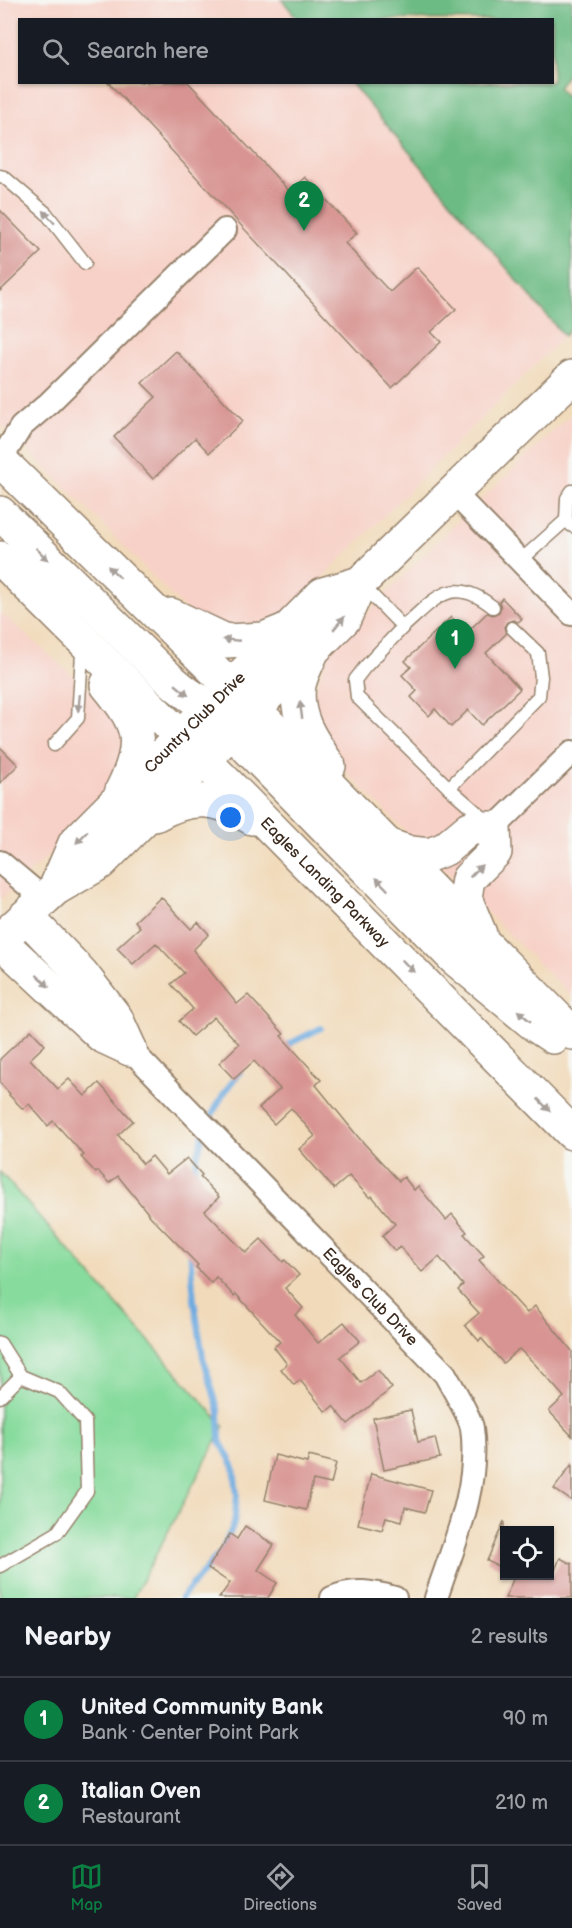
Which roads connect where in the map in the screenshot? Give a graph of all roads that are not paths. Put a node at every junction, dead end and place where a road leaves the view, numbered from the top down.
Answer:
1 (2, 180) edge
2 (225, 230) dead end
3 (85, 263) dead end
4 (572, 377) edge
5 (0, 461) edge
6 (572, 491) edge
7 (454, 493) junction
8 (0, 513) edge
9 (569, 523) edge
10 (0, 558) edge
11 (520, 561) junction
12 (360, 583) junction
13 (35, 594) junction
14 (144, 602) junction
15 (493, 607) dead end
16 (572, 614) edge
17 (403, 627) junction
18 (513, 628) dead end
19 (288, 630) junction
20 (313, 651) junction
21 (82, 653) junction
22 (222, 696) junction
23 (243, 721) junction
24 (181, 737) junction
25 (54, 745) dead end
26 (572, 752) edge
27 (204, 760) junction
28 (449, 788) junction
29 (116, 802) junction
30 (138, 826) junction
31 (494, 828) junction
32 (275, 832) junction
33 (389, 846) junction
34 (0, 862) edge
35 (42, 901) junction
36 (0, 941) edge
37 (484, 944) junction
38 (572, 1034) edge
39 (130, 1049) junction
40 (572, 1050) edge
41 (572, 1133) edge
42 (0, 1343) edge
43 (21, 1376) junction
44 (0, 1397) edge
45 (0, 1566) edge
46 (332, 1598) edge
47 (395, 1598) edge
48 (436, 1598) edge

3 -> 1 lane
2 - 5 street
4 - 7 main road, Country Club Drive
14 -> 5 main road
6 - 9 lane
7 - 11 street
7 - 12 main road, Country Club Drive
8 -> 22 main road
9 - 11 lane
10 - 13 main road, Eagles Landing Parkway
11 - 16 street
12 - 17 lane
12 - 19 main road, Country Club Drive
20 -> 12 main road, Country Club Drive
13 - 21 main road
13 - 24 main road, Eagles Landing Parkway
19 -> 14 main road
14 - 22 main road
15 - 17 lane
17 - 28 lane
18 - 28 lane
19 - 22 main road, Country Club Drive
20 - 23 main road, Country Club Drive
33 -> 20 main road
21 -> 25 lane
21 - 29 main road
22 - 23 main road
22 - 24 main road, Country Club Drive
23 - 24 main road
23 - 27 main road, Country Club Drive
23 - 33 main road
40 -> 23 main road
24 - 27 main road, Eagles Landing Parkway
24 - 29 main road, Country Club Drive
26 - 31 street
27 - 30 main road, Country Club Drive
27 - 32 main road, Eagles Landing Parkway
28 - 31 lane
29 -> 35 main road, Country Club Drive
30 - 32 main road
30 - 35 main road, Country Club Drive
31 - 33 main road
37 -> 31 main road
32 -> 41 main road, Eagles Landing Parkway
33 - 37 main road
34 - 35 street
35 - 36 main road, Country Club Drive
35 - 39 main road
36 -> 39 main road
37 - 38 main road
39 - 48 street, Eagles Club Drive
42 - 43 lane
43 - 44 lane
43 - 45 lane
46 - 47 street

